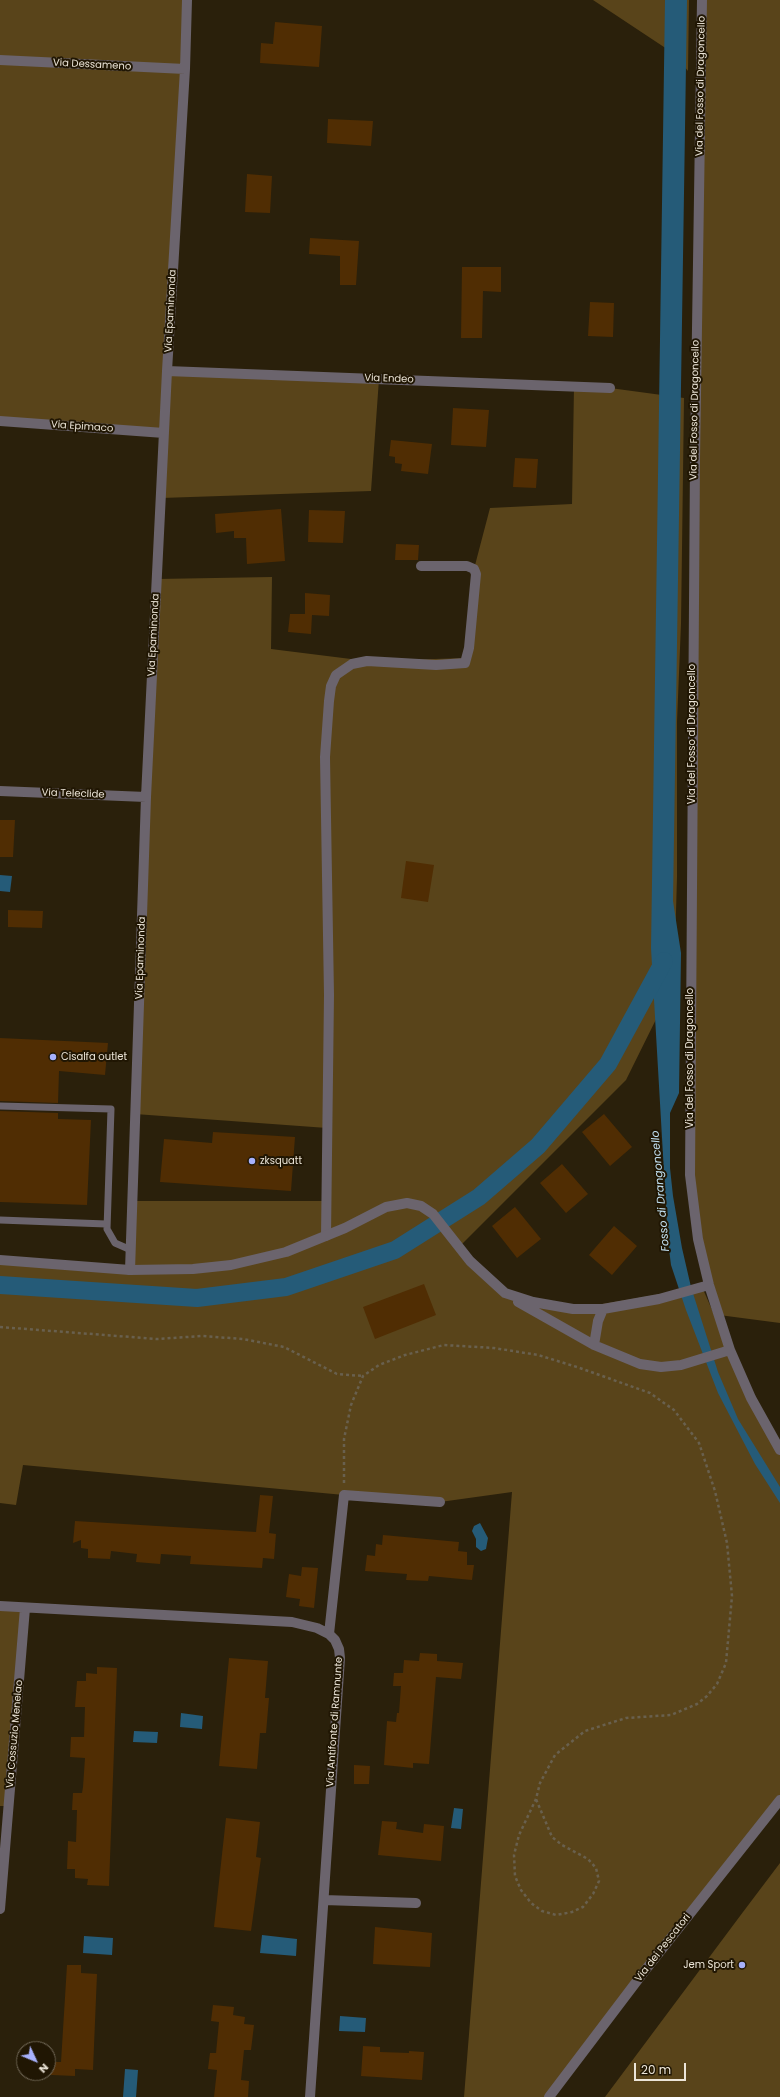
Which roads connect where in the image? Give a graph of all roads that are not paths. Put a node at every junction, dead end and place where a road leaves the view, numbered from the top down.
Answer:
1 (187, 0) edge
2 (702, 0) edge
3 (0, 60) edge
4 (185, 69) junction
5 (167, 371) junction
6 (610, 388) dead end
7 (0, 421) edge
8 (164, 433) junction
9 (421, 566) dead end
10 (0, 791) edge
11 (146, 797) junction
12 (0, 1106) edge
13 (0, 1220) edge
14 (106, 1224) junction
15 (326, 1236) junction
16 (130, 1250) junction
17 (0, 1260) edge
18 (130, 1270) junction
19 (706, 1286) junction
20 (505, 1293) junction
21 (603, 1309) junction
22 (594, 1346) junction
23 (727, 1351) junction
24 (780, 1450) edge
25 (440, 1502) dead end
26 (0, 1606) edge
27 (25, 1608) junction
28 (329, 1634) junction
29 (780, 1800) edge
30 (324, 1900) junction
31 (416, 1903) dead end
32 (0, 1908) edge
33 (310, 2097) edge
34 (549, 2097) edge

1 - 4 street, Via Epaminonda
2 - 19 street, Via del Fosso di Dragoncello
3 - 4 street, Via Dessameno
4 - 5 street, Via Epaminonda
5 - 6 street, Via Endeo
5 - 8 street, Via Epaminonda
7 - 8 street, Via Epimaco
8 - 11 street, Via Epaminonda
9 - 15 street
10 - 11 street, Via Teleclide
11 - 16 street, Via Epaminonda
12 - 14 lane
13 - 14 lane
14 - 16 lane
15 - 18 street
15 - 20 street
16 - 18 street, Via Epaminonda
17 - 18 street
19 - 21 street
19 - 23 street, Via del Fosso di Dragoncello
20 - 21 street
20 - 22 street
21 - 22 street
22 - 23 street
23 - 24 street, Via del Fosso di Dragoncello
25 - 28 street
26 - 27 street
27 - 28 street
27 - 32 street, Via Cossuzio Menelao
28 - 30 street, Via Antifonte di Ramnunte
29 - 34 street, Via dei Pescatori
30 - 31 street
30 - 33 street, Via Antifonte di Ramnunte

